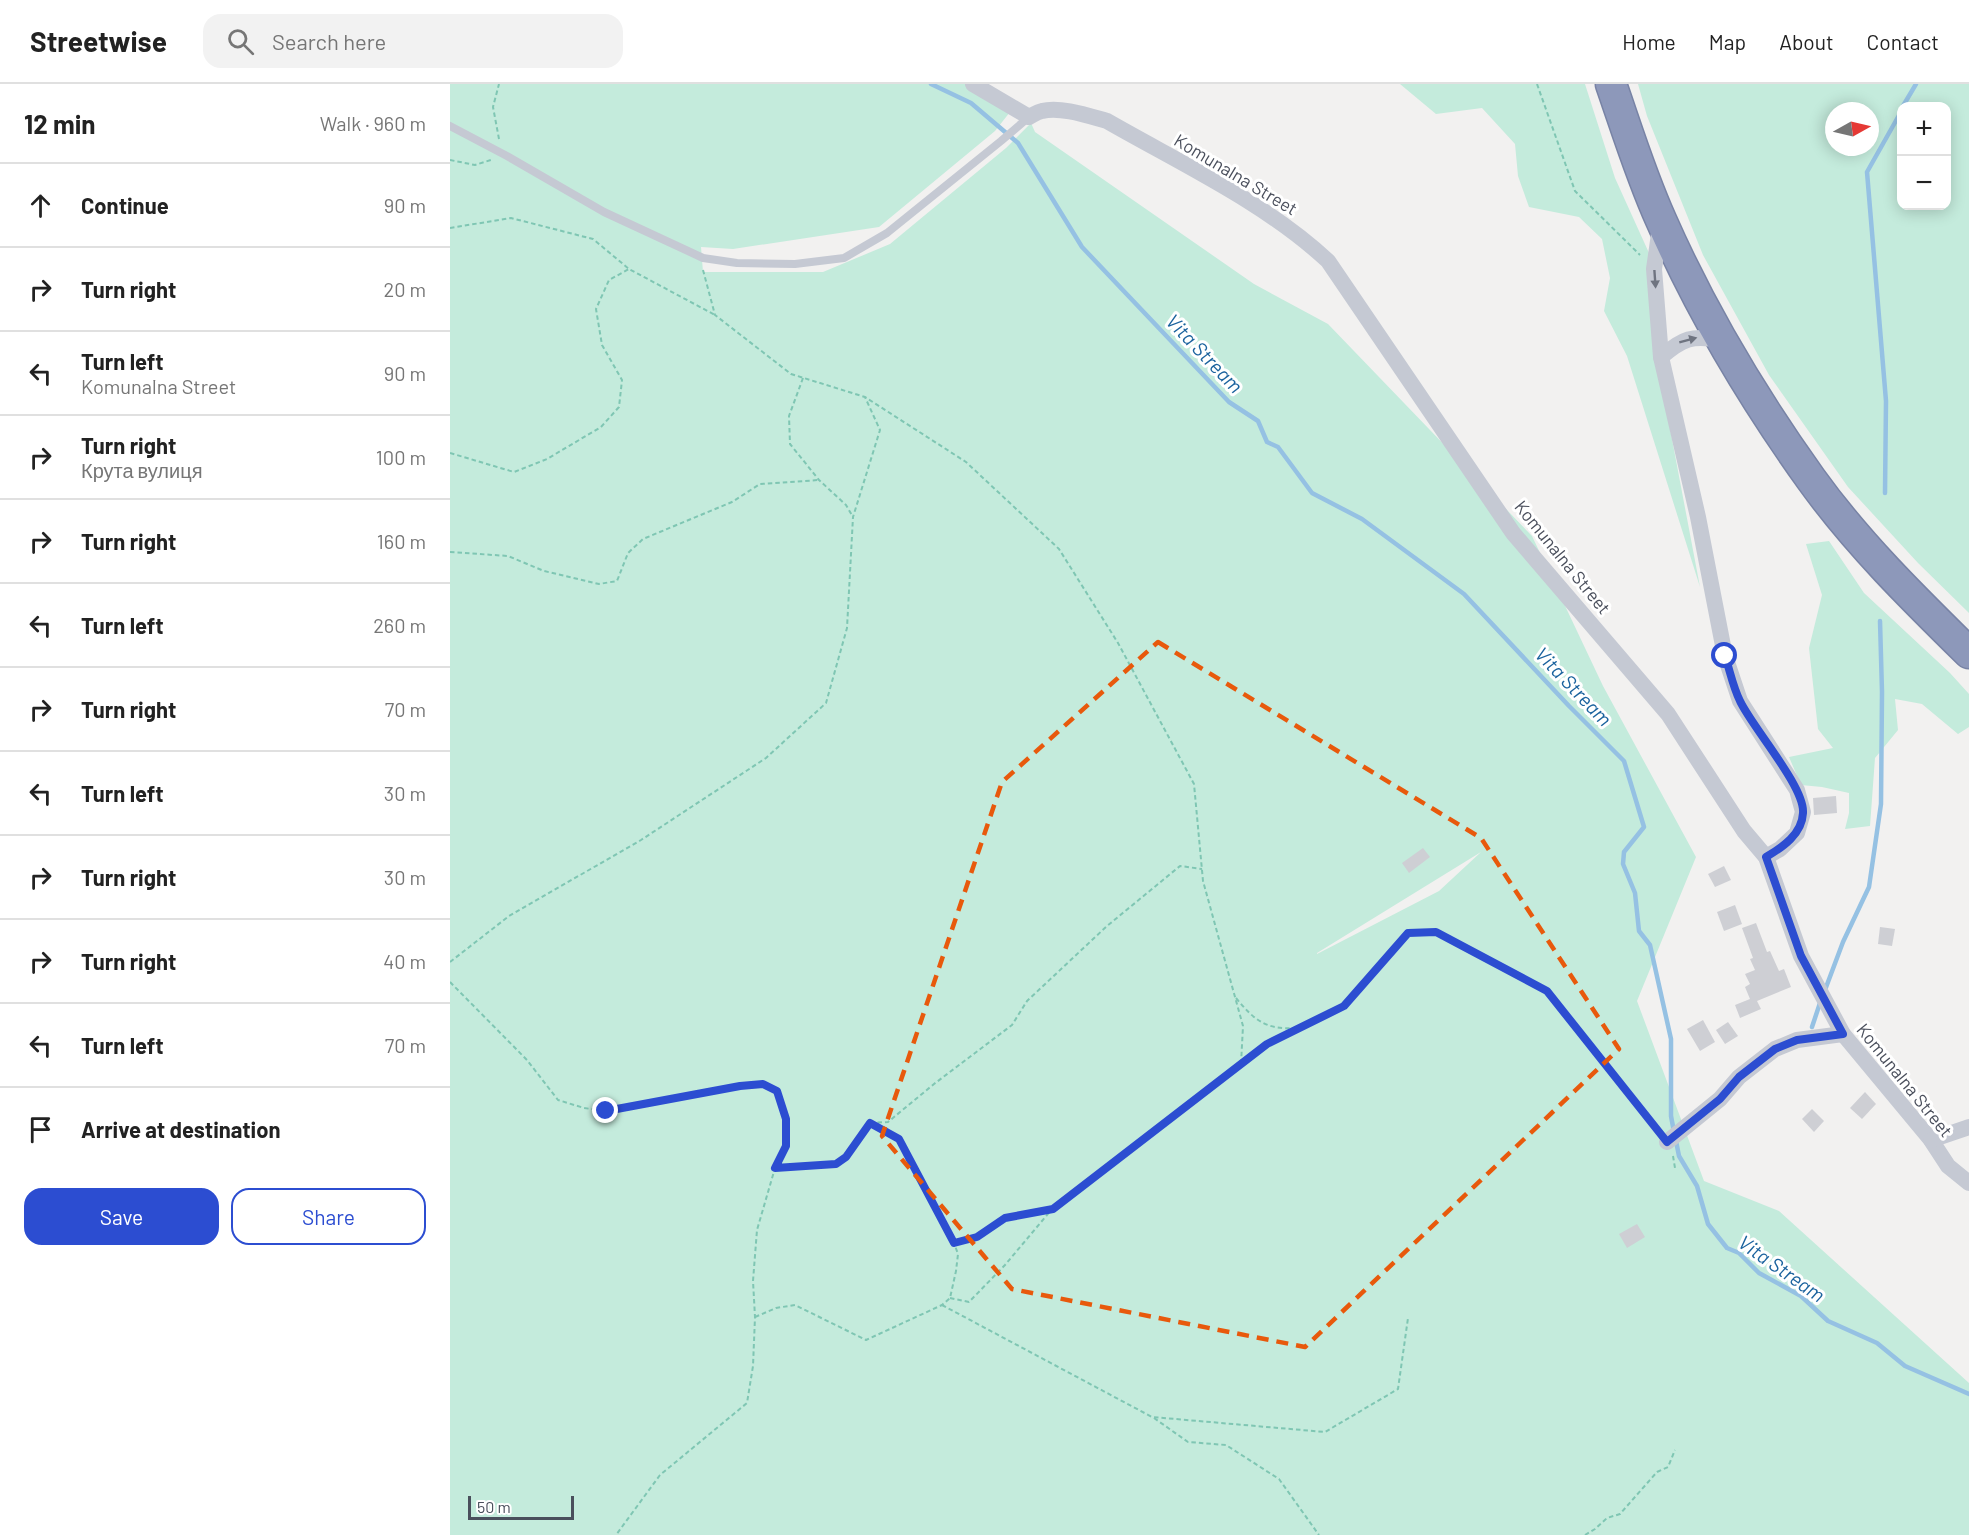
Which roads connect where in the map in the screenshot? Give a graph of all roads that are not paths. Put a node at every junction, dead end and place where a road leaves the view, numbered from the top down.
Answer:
1 (973, 84) edge
2 (1611, 84) edge
3 (1029, 117) junction
4 (450, 126) edge
5 (1661, 221) junction
6 (1721, 339) junction
7 (1661, 357) junction
8 (1969, 653) edge
9 (1766, 857) junction
10 (1843, 1034) junction
11 (1969, 1127) edge
12 (1930, 1140) junction
13 (1667, 1142) road end
14 (1969, 1183) edge

1 - 3 street
2 - 5 highway
3 - 4 lane
3 - 9 street, Komunalna Street
5 - 6 highway
5 -> 7 street
7 -> 6 street
6 - 8 highway
7 - 9 street
9 - 10 street, Komunalna Street
10 - 12 street, Komunalna Street
10 - 13 street
11 - 12 street
12 - 14 street, Komunalna Street

